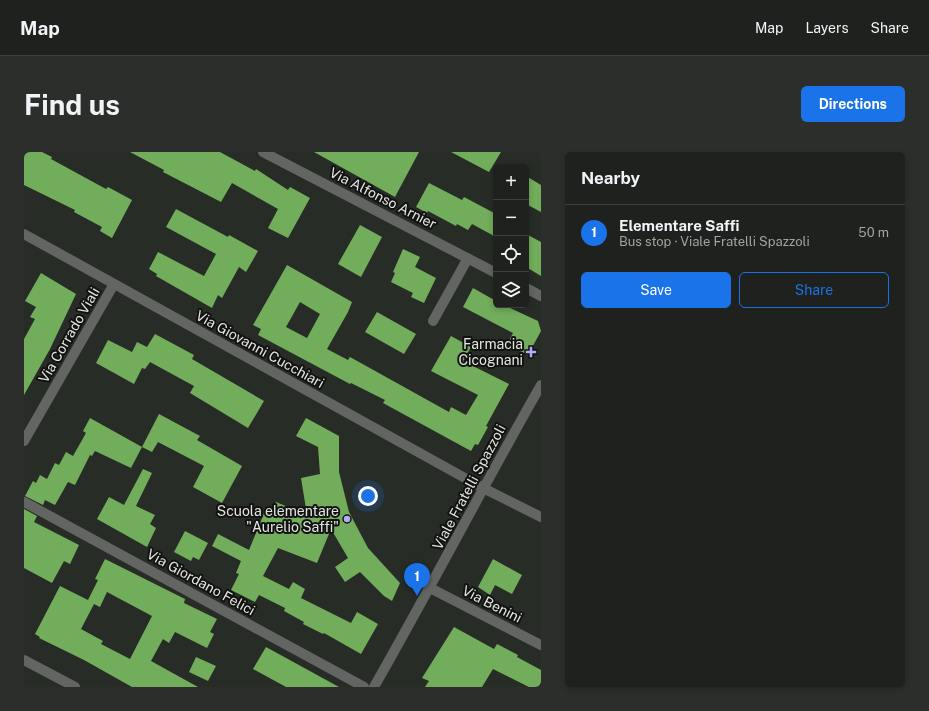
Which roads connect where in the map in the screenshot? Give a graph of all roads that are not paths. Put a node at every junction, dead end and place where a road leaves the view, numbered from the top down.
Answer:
1 (263, 152) edge
2 (24, 234) edge
3 (468, 258) junction
4 (494, 272) edge
5 (114, 284) junction
6 (529, 290) edge
7 (541, 296) edge
8 (433, 321) dead end
9 (541, 384) edge
10 (24, 441) edge
11 (483, 488) junction
12 (24, 502) edge
13 (541, 517) edge
14 (430, 588) junction
15 (541, 644) edge
16 (24, 660) edge
17 (75, 687) edge
18 (364, 687) edge
19 (374, 687) edge

1 - 3 street, Via Alfonso Arnier
2 - 5 street, Via Giovanni Cucchiari
3 - 4 street, Via Alfonso Arnier
3 - 8 street
5 - 10 street, Via Corrado Viali
5 - 11 street, Via Giovanni Cucchiari
6 - 7 street
9 - 11 street, Viale Fratelli Spazzoli
11 - 13 street, Via Giovanni Cucchiari
11 - 14 street, Viale Fratelli Spazzoli
12 - 18 street, Via Giordano Felici
14 - 15 street, Via Benini
14 - 19 street, Viale Fratelli Spazzoli
16 - 17 street

